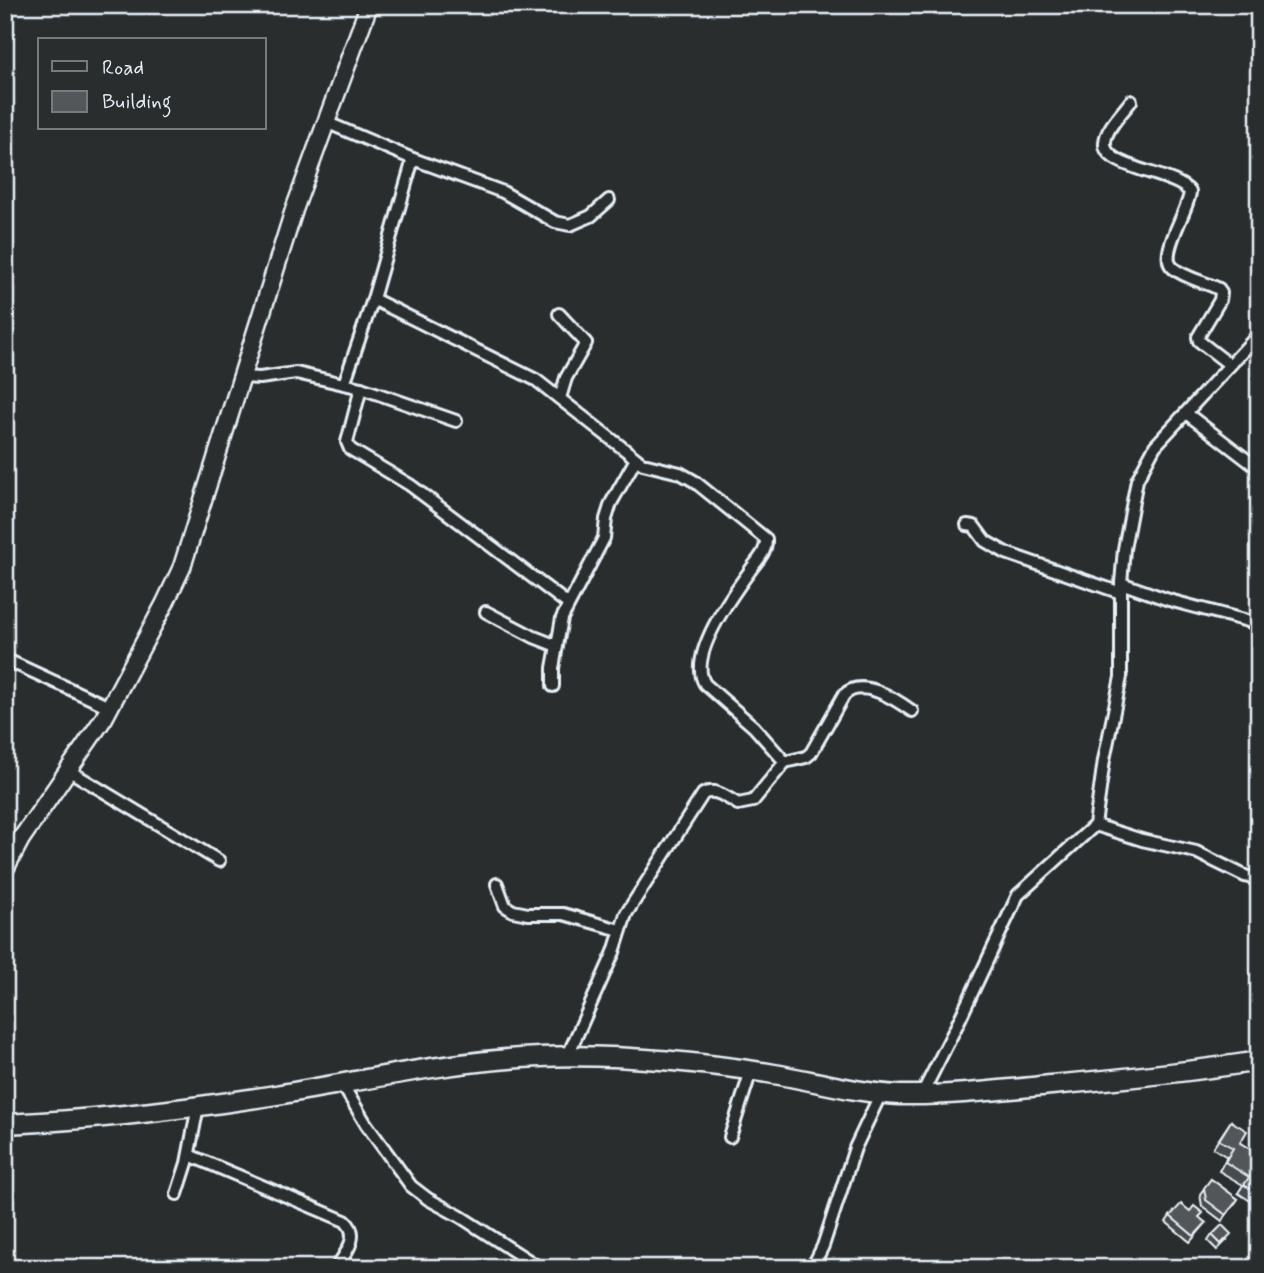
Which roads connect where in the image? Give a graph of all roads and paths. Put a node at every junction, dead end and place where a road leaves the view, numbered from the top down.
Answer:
1 (369, 5) edge
2 (1131, 101) dead end
3 (328, 123) junction
4 (413, 159) junction
5 (609, 200) dead end
6 (373, 299) junction
7 (559, 314) dead end
8 (1259, 334) edge
9 (1230, 365) junction
10 (243, 377) junction
11 (344, 384) junction
12 (361, 388) junction
13 (560, 398) junction
14 (1186, 413) junction
15 (456, 421) dead end
16 (636, 459) junction
17 (1257, 463) edge
18 (967, 525) dead end
19 (1121, 588) junction
20 (568, 604) junction
21 (486, 612) dead end
22 (1259, 624) edge
23 (557, 646) junction
24 (5, 659) edge
25 (552, 686) dead end
26 (109, 707) junction
27 (912, 711) dead end
28 (785, 762) junction
29 (68, 770) junction
30 (1094, 825) junction
31 (219, 861) dead end
32 (5, 869) edge
33 (1259, 880) edge
34 (496, 884) dead end
35 (620, 930) junction
36 (567, 1057) junction
37 (1259, 1061) edge
38 (751, 1071) junction
39 (342, 1084) junction
40 (881, 1093) junction
41 (922, 1094) junction
42 (198, 1106) junction
43 (5, 1124) edge
44 (730, 1137) dead end
45 (189, 1155) junction
46 (177, 1194) dead end
47 (336, 1268) edge
48 (540, 1268) edge
49 (812, 1268) edge

1 - 3 main road
2 - 9 street
3 - 4 street
3 - 10 main road
4 - 5 street
4 - 6 street
6 - 11 street
6 - 13 street
7 - 13 street
8 - 9 street
9 - 14 street
10 - 11 street
10 - 26 main road
11 - 12 street
12 - 15 street
12 - 20 street
13 - 16 street
14 - 17 street
14 - 19 street
16 - 20 street
16 - 28 street
18 - 19 street
19 - 22 street
19 - 30 street
20 - 23 street
21 - 23 street
23 - 25 street
24 - 26 street
26 - 29 main road
27 - 28 street
28 - 35 street
29 - 31 street
29 - 32 main road
30 - 33 street
30 - 41 street
34 - 35 street
35 - 36 street
36 - 38 main road
36 - 39 main road
37 - 41 main road
38 - 40 main road
38 - 44 street
39 - 42 main road
39 - 48 street
40 - 41 main road
40 - 49 street
42 - 43 main road
42 - 45 street
45 - 46 street
45 - 47 street

